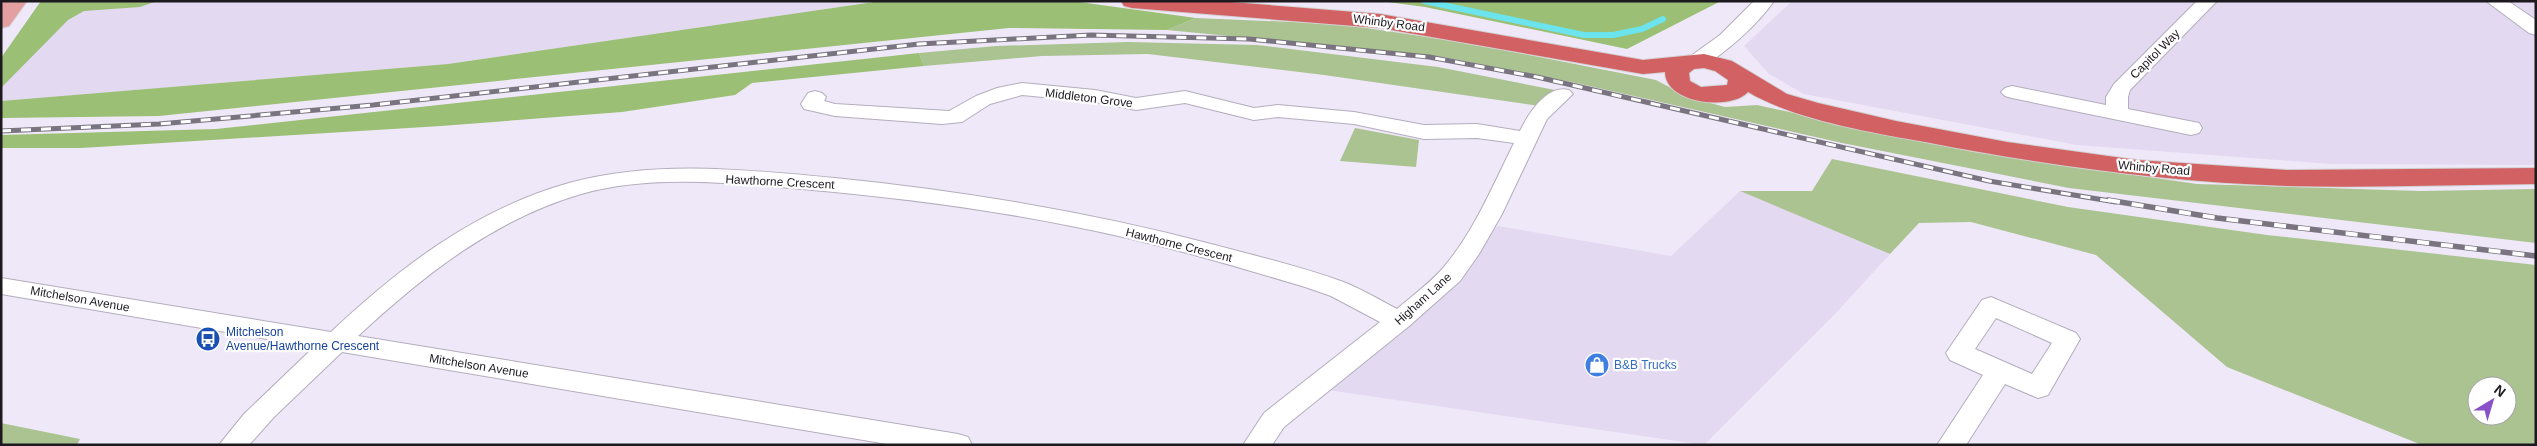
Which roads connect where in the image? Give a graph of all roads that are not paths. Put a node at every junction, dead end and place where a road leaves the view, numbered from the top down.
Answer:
1 (16, 1) edge
2 (1132, 1) edge
3 (1765, 1) edge
4 (2208, 1) edge
5 (2495, 1) edge
6 (1, 21) edge
7 (2536, 29) edge
8 (1727, 39) junction
9 (1691, 63) junction
10 (1643, 66) junction
11 (1733, 71) junction
12 (1688, 90) junction
13 (2012, 92) dead end
14 (1562, 94) dead end
15 (1724, 96) junction
16 (815, 97) dead end
17 (1778, 99) junction
18 (2117, 113) junction
19 (2191, 128) dead end
20 (1527, 139) junction
21 (2536, 176) edge
22 (1, 286) edge
23 (1399, 321) junction
24 (335, 342) junction
25 (2000, 371) dead end
26 (233, 445) edge
27 (958, 445) edge
28 (1256, 445) edge
29 (1951, 445) edge

1 - 6 main road
2 - 10 highway, Whinby Road
3 - 8 street
4 - 18 street, Capitol Way
5 - 7 street
8 - 9 street
8 - 11 street
9 - 10 highway, Whinby Road
9 - 11 highway, Whinby Road
9 - 12 highway
10 - 12 highway, Whinby Road
11 - 15 highway
11 - 17 highway, Whinby Road
12 - 15 highway, Whinby Road
13 - 18 street
14 - 20 street, Higham Lane
15 - 17 highway, Whinby Road
16 - 20 street, Middleton Grove
17 - 21 highway, Whinby Road
18 - 19 street
20 - 23 street, Higham Lane
22 - 24 street, Mitchelson Avenue
23 - 24 street, Hawthorne Crescent
23 - 28 street, Higham Lane
24 - 26 street, Hawthorne Crescent
24 - 27 street, Mitchelson Avenue
25 - 29 street

